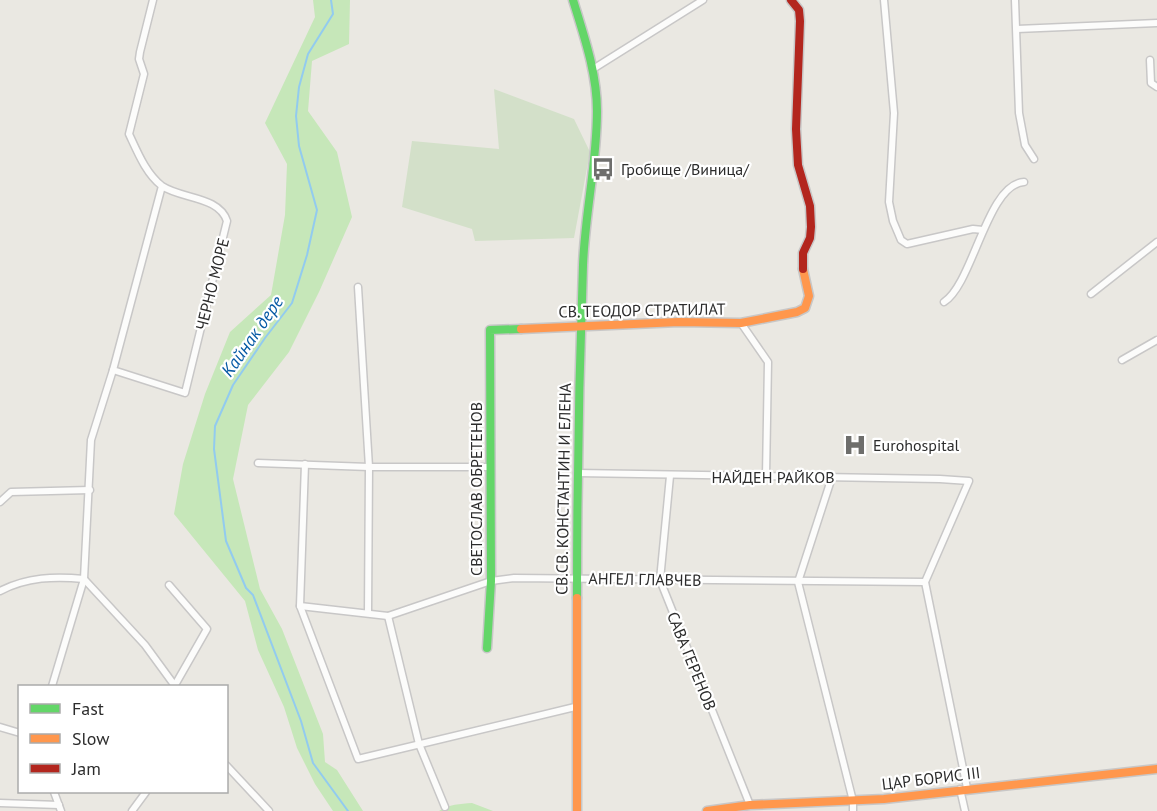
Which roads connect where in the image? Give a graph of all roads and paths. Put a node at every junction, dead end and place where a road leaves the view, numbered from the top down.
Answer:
1 (153, 0) edge
2 (573, 0) edge
3 (703, 0) edge
4 (791, 0) edge
5 (884, 0) edge
6 (1015, 0) edge
7 (1157, 23) edge
8 (1017, 29) junction
9 (1150, 60) dead end
10 (592, 69) junction
11 (1157, 87) edge
12 (1034, 159) dead end
13 (1021, 182) dead end
14 (162, 186) junction
15 (983, 230) junction
16 (1157, 242) edge
17 (358, 287) dead end
18 (1091, 294) dead end
19 (944, 302) dead end
20 (741, 322) junction
21 (581, 325) junction
22 (490, 330) joint
23 (1157, 340) edge
24 (1122, 360) dead end
25 (113, 370) junction
26 (258, 463) dead end
27 (305, 464) junction
28 (369, 466) junction
29 (491, 467) junction
30 (577, 473) junction
31 (670, 476) junction
32 (766, 476) junction
33 (832, 477) junction
34 (90, 490) junction
35 (0, 502) edge
36 (576, 578) junction
37 (84, 579) junction
38 (660, 580) junction
39 (491, 581) junction
40 (798, 582) junction
41 (925, 582) junction
42 (169, 585) dead end
43 (0, 591) edge
44 (300, 606) junction
45 (368, 613) junction
46 (388, 616) junction
47 (487, 648) dead end
48 (53, 685) edge
49 (174, 685) edge
50 (176, 685) edge
51 (575, 707) junction
52 (0, 727) edge
53 (18, 732) edge
54 (419, 744) junction
55 (228, 767) edge
56 (1157, 769) edge
57 (964, 789) junction
58 (54, 793) edge
59 (145, 793) edge
60 (0, 803) edge
61 (750, 805) junction
62 (853, 806) edge
63 (445, 807) dead end
64 (60, 808) edge
65 (132, 811) edge
66 (269, 811) edge
67 (577, 811) edge
68 (707, 811) edge
69 (965, 811) edge

1 - 14 street
2 - 10 street, СВ.СВ. КОНСТАНТИН И ЕЛЕНА
3 - 10 street
4 - 20 street
5 - 15 street
6 - 8 street
7 - 8 street
8 - 12 street
9 - 11 street
10 - 21 street, СВ.СВ. КОНСТАНТИН И ЕЛЕНА
13 - 15 street
14 - 25 street
14 - 25 street, ЧЕРНО МОРЕ
15 - 19 street
16 - 18 street
17 - 28 street
20 - 21 street, СВ. ТЕОДОР СТРАТИЛАТ
20 - 32 street, СВ. ТЕОДОР СТРАТИЛАТ
21 - 22 street, СВ. ТЕОДОР СТРАТИЛАТ
21 - 30 street, СВ.СВ. КОНСТАНТИН И ЕЛЕНА
22 - 29 street, СВЕТОСЛАВ ОБРЕТЕНОВ
23 - 24 street
25 - 34 street
26 - 27 street
27 - 28 street
27 - 44 street
28 - 29 street
28 - 45 street
29 - 39 street, СВЕТОСЛАВ ОБРЕТЕНОВ
30 - 31 street, НАЙДЕН РАЙКОВ
30 - 36 street, СВ.СВ. КОНСТАНТИН И ЕЛЕНА
31 - 32 street, НАЙДЕН РАЙКОВ
31 - 38 street, САВА ГЕРЕНОВ
32 - 33 street, НАЙДЕН РАЙКОВ
33 - 40 street
33 - 41 street, НАЙДЕН РАЙКОВ
34 - 35 street
34 - 37 street
36 - 38 street, АНГЕЛ ГЛАВЧЕВ
36 - 39 street, АНГЕЛ ГЛАВЧЕВ
36 - 51 street, СВ.СВ. КОНСТАНТИН И ЕЛЕНА
37 - 43 street
37 - 48 street
37 - 49 street
38 - 40 street, АНГЕЛ ГЛАВЧЕВ
38 - 61 street, САВА ГЕРЕНОВ
39 - 46 street, АНГЕЛ ГЛАВЧЕВ
39 - 47 street, СВЕТОСЛАВ ОБРЕТЕНОВ
40 - 41 street, АНГЕЛ ГЛАВЧЕВ
40 - 62 street
41 - 57 street
42 - 50 street
44 - 45 street, АНГЕЛ ГЛАВЧЕВ
44 - 54 street
45 - 46 street, АНГЕЛ ГЛАВЧЕВ
46 - 54 street
51 - 54 street
51 - 67 street, СВ.СВ. КОНСТАНТИН И ЕЛЕНА
52 - 53 street
54 - 63 street
55 - 66 street
56 - 57 street, ЦАР БОРИС III
57 - 62 street, ЦАР БОРИС III
57 - 69 street
58 - 64 street
59 - 65 street
60 - 64 street
61 - 62 street, ЦАР БОРИС III
61 - 68 street, ЦАР БОРИС III

